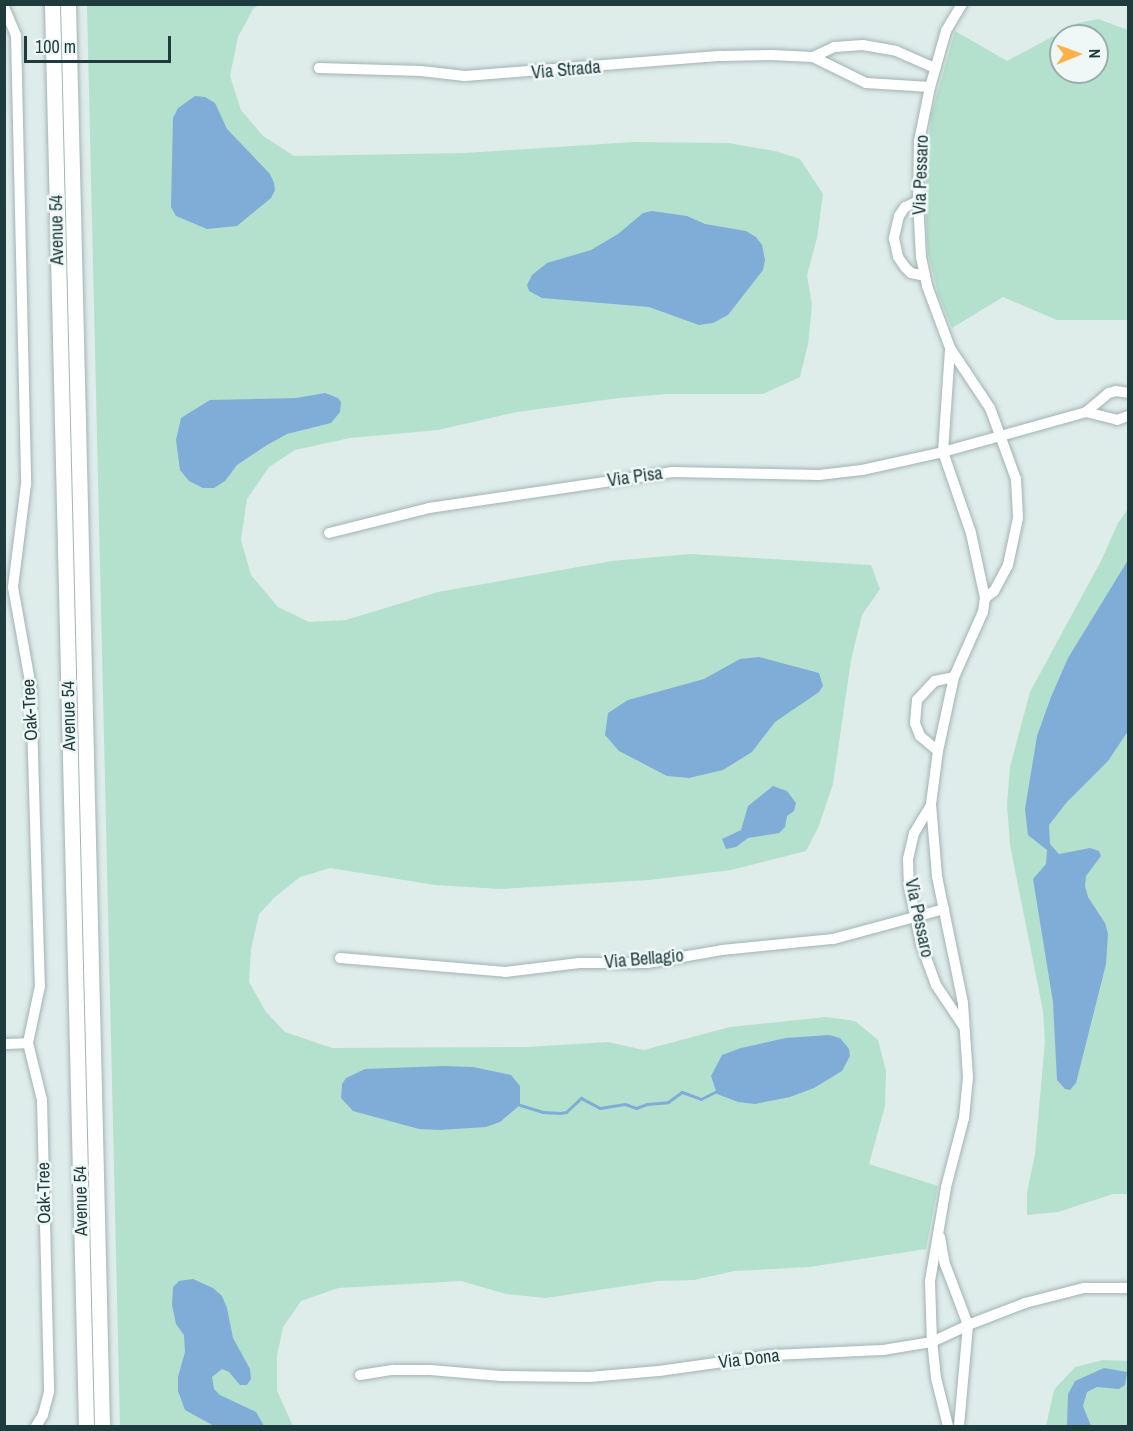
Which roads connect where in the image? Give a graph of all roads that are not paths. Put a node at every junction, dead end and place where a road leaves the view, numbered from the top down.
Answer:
1 (52, 4) edge
2 (68, 4) edge
3 (962, 4) edge
4 (4, 7) edge
5 (813, 57) junction
6 (319, 68) dead end
7 (935, 68) junction
8 (930, 87) junction
9 (918, 201) junction
10 (925, 276) junction
11 (951, 348) junction
12 (1128, 393) edge
13 (1086, 412) junction
14 (1128, 416) edge
15 (1001, 435) junction
16 (943, 452) junction
17 (329, 533) dead end
18 (985, 598) junction
19 (954, 677) junction
20 (938, 751) junction
21 (931, 804) junction
22 (944, 909) junction
23 (915, 916) junction
24 (339, 958) dead end
25 (964, 1028) junction
26 (28, 1043) junction
27 (4, 1044) edge
28 (939, 1228) junction
29 (1128, 1288) edge
30 (968, 1325) junction
31 (932, 1342) junction
32 (360, 1375) dead end
33 (36, 1426) edge
34 (87, 1426) edge
35 (102, 1426) edge
36 (948, 1426) edge
37 (959, 1426) edge

1 - 34 street, Avenue 54
2 - 35 street, Avenue 54
3 - 7 street, Via Pessaro
4 - 26 street, Oak-Tree
5 - 6 street, Via Strada
5 - 7 street, Via Strada
5 - 8 street, Via Strada
7 - 8 street, Via Pessaro
8 - 9 street, Via Pessaro
9 - 10 street, Via Pessaro
9 - 10 street
10 - 11 street, Via Pessaro
11 - 15 street, Via Pessaro
11 - 16 street, Via Pessaro
12 - 13 street
13 - 14 street
13 - 15 street, Via Pisa
15 - 16 street, Via Pisa
15 - 18 street, Via Pessaro
16 - 17 street, Via Pisa
16 - 18 street, Via Pessaro
18 - 19 street, Via Pessaro
19 - 20 street, Via Pessaro
19 - 20 street
20 - 21 street, Via Pessaro
21 - 22 street, Via Pessaro
21 - 23 street, Via Pessaro
22 - 23 street, Via Bellagio
22 - 25 street, Via Pessaro
23 - 24 street, Via Bellagio
23 - 25 street, Via Pessaro
25 - 28 street, Via Pessaro
26 - 27 street
26 - 33 street, Oak-Tree
28 - 30 street, Via Pessaro
28 - 31 street, Via Pessaro
29 - 30 street, Via Dona
30 - 31 street, Via Dona
30 - 37 street, Via Pessaro
31 - 32 street, Via Dona
31 - 36 street, Via Pessaro

